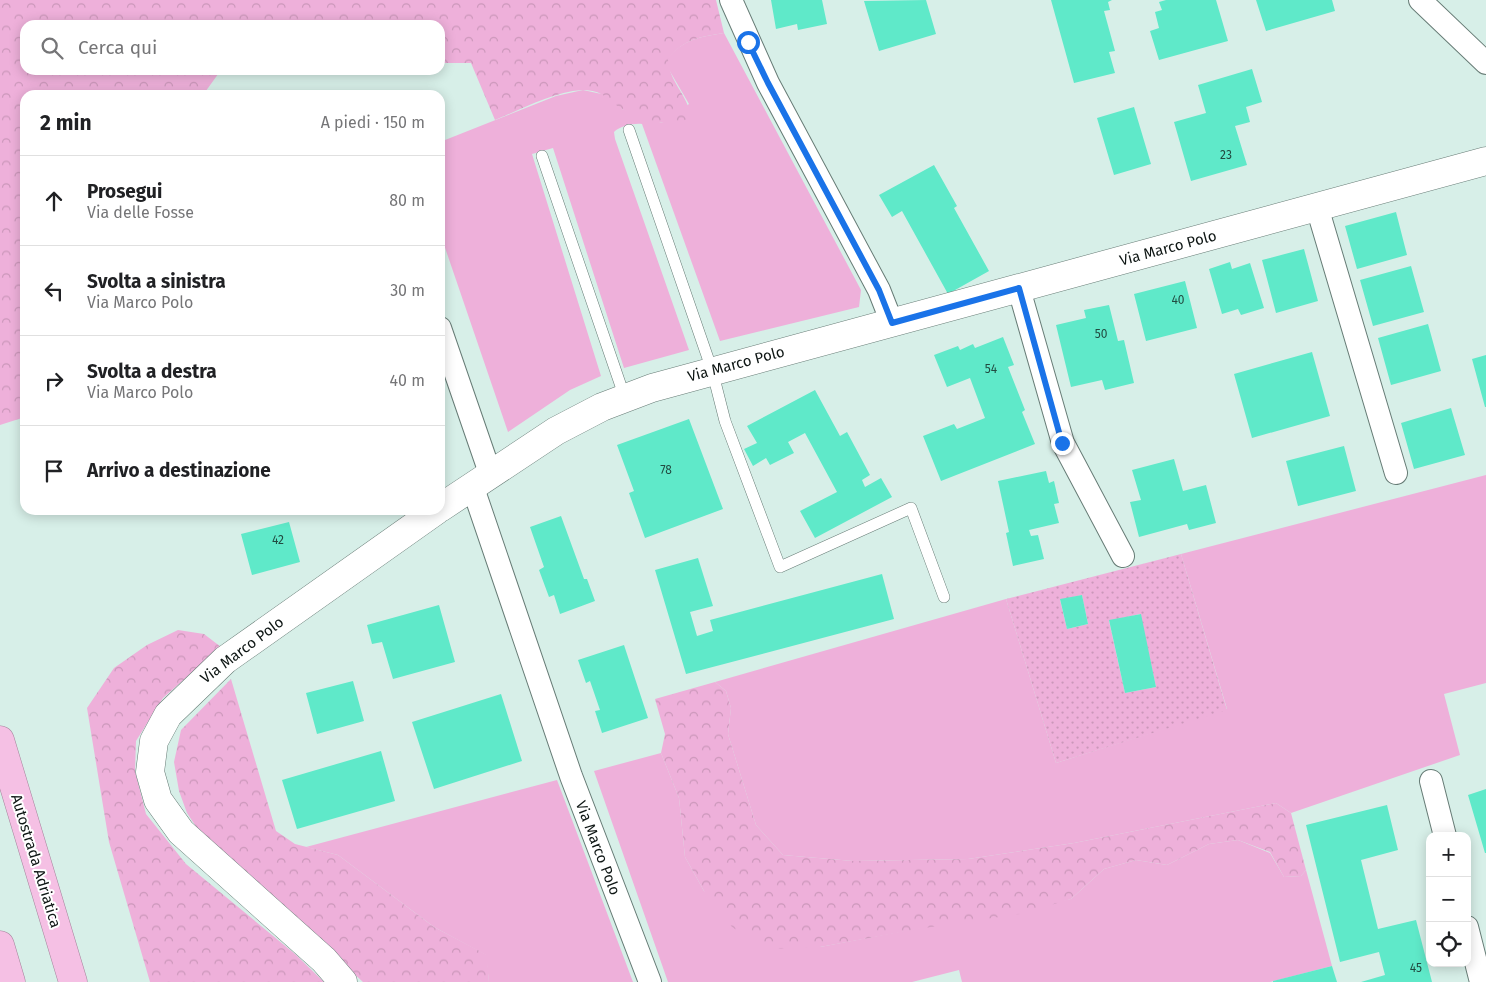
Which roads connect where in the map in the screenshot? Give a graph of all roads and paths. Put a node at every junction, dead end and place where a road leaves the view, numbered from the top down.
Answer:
1 (731, 0) edge
2 (1420, 0) edge
3 (1486, 63) edge
4 (629, 130) dead end
5 (542, 156) dead end
6 (1486, 161) edge
7 (1316, 208) junction
8 (1019, 288) junction
9 (892, 323) junction
10 (445, 346) edge
11 (712, 370) junction
12 (625, 398) junction
13 (1396, 472) dead end
14 (481, 479) junction
15 (445, 504) edge
16 (430, 515) edge
17 (1123, 556) dead end
18 (944, 597) dead end
19 (0, 740) edge
20 (1431, 781) dead end
21 (1444, 832) edge
22 (1471, 943) edge
23 (0, 944) edge
24 (11, 982) edge
25 (73, 982) edge
26 (343, 982) edge
27 (650, 982) edge
28 (1481, 982) edge

1 - 9 street
2 - 3 street
4 - 11 lane
5 - 12 lane
6 - 7 street, Via Marco Polo
7 - 8 street, Via Marco Polo
7 - 13 street
8 - 9 street, Via Marco Polo
8 - 17 street
9 - 11 street, Via Marco Polo
10 - 14 street
11 - 12 street, Via Marco Polo
11 - 18 lane
12 - 14 street, Via Marco Polo
14 - 15 street, Via Marco Polo
14 - 27 street, Via Marco Polo
16 - 26 street, Via Marco Polo
19 - 25 highway, Autostrada Adriatica
20 - 21 street
22 - 28 street
23 - 24 highway

